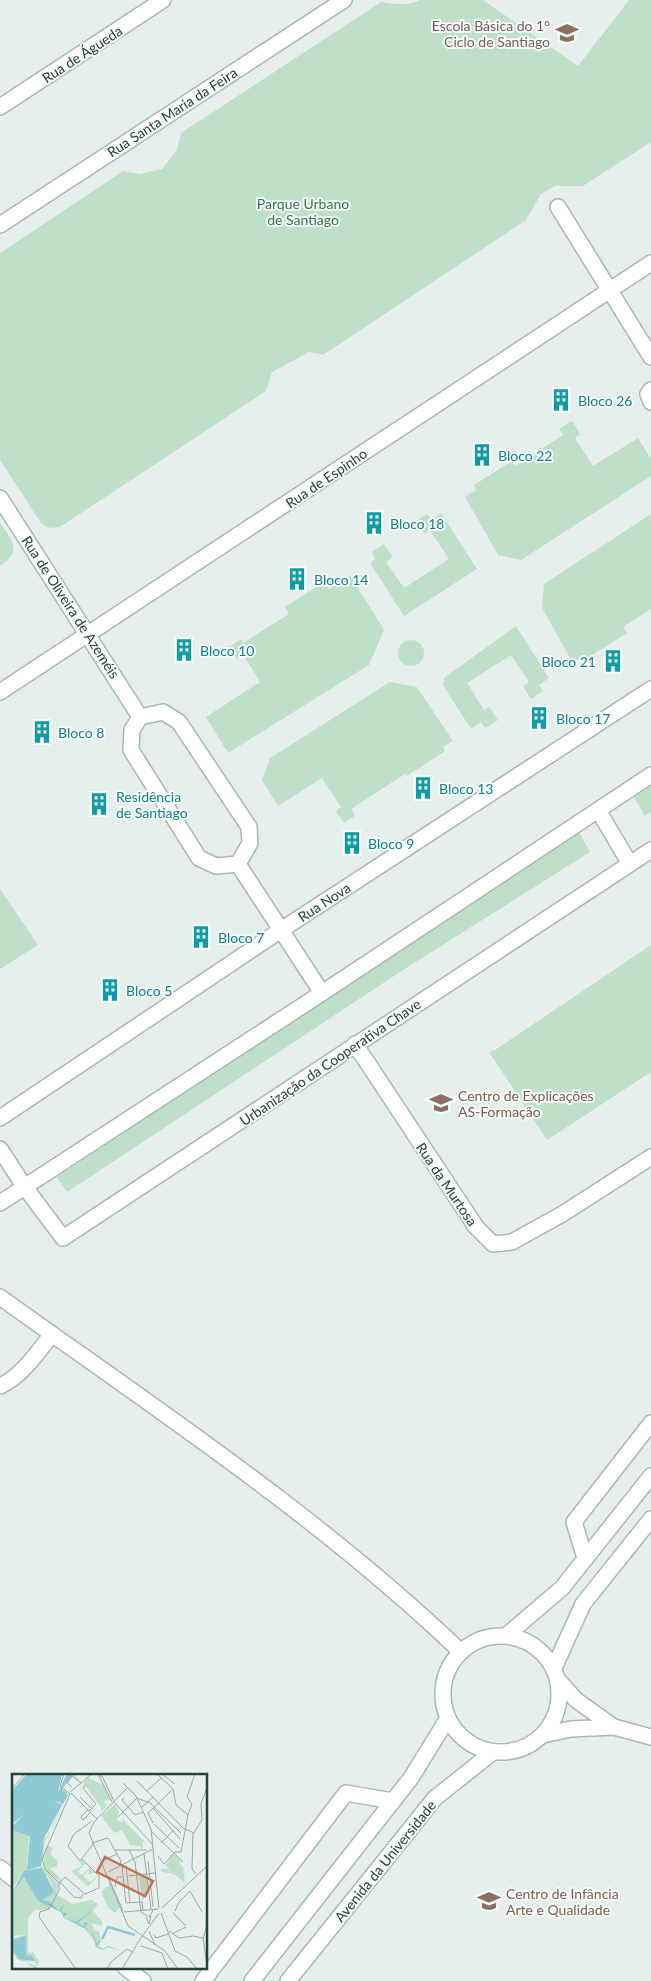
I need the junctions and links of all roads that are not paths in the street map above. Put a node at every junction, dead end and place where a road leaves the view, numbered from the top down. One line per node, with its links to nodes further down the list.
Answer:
1 (163, 0): 3 (street, Rua de Águeda)
2 (344, 0): 5 (street, Rua Santa Maria da Feira)
3 (0, 107)
4 (558, 207): 7 (street)
5 (0, 224)
6 (651, 263): 7 (street, Rua de Espinho)
7 (610, 290): 8 (street); 12 (street, Rua de Espinho)
8 (651, 357)
9 (651, 390): 10 (street)
10 (651, 402)
11 (0, 498): 12 (street, Rua de Oliveira de Azeméis)
12 (88, 634): 14 (street, Rua de Espinho); 15 (street, Rua de Oliveira de Azeméis)
13 (651, 689): 21 (street, Rua Nova)
14 (0, 692)
15 (140, 717): 19 (street); 19 (street)
16 (651, 775): 17 (street)
17 (598, 810): 20 (street); 22 (street)
18 (651, 850): 20 (street, Urbanização da Cooperativa Chave)
19 (238, 864): 21 (street)
20 (630, 864): 23 (street, Urbanização da Cooperativa Chave)
21 (281, 930): 22 (street); 24 (street, Rua Nova)
22 (322, 994): 27 (street)
23 (355, 1044): 26 (street, Rua da Murtosa); 27 (street, Urbanização da Cooperativa Chave)
24 (0, 1118)
25 (0, 1149): 27 (street)
26 (651, 1157)
27 (24, 1186): 28 (street)
28 (0, 1203)
29 (0, 1297): 30 (street)
30 (52, 1334): 31 (street); 37 (street)
31 (0, 1386)
32 (651, 1423): 35 (street)
33 (651, 1476): 35 (street)
34 (651, 1519): 38 (street)
35 (585, 1558): 36 (street)
36 (507, 1635): 37 (street); 38 (street)
37 (460, 1651): 39 (street)
38 (556, 1674): 40 (street); 41 (street)
39 (448, 1718): 43 (street); 44 (street)
40 (614, 1728): 41 (street); 42 (street)
41 (543, 1735): 43 (street)
42 (651, 1737)
43 (493, 1752): 51 (street, Avenida da Universidade)
44 (393, 1801): 49 (street); 50 (street)
45 (0, 1868): 46 (street)
46 (12, 1877)
47 (126, 1968): 48 (street)
48 (143, 1981)
49 (203, 1981)
50 (252, 1981)
51 (288, 1981)

